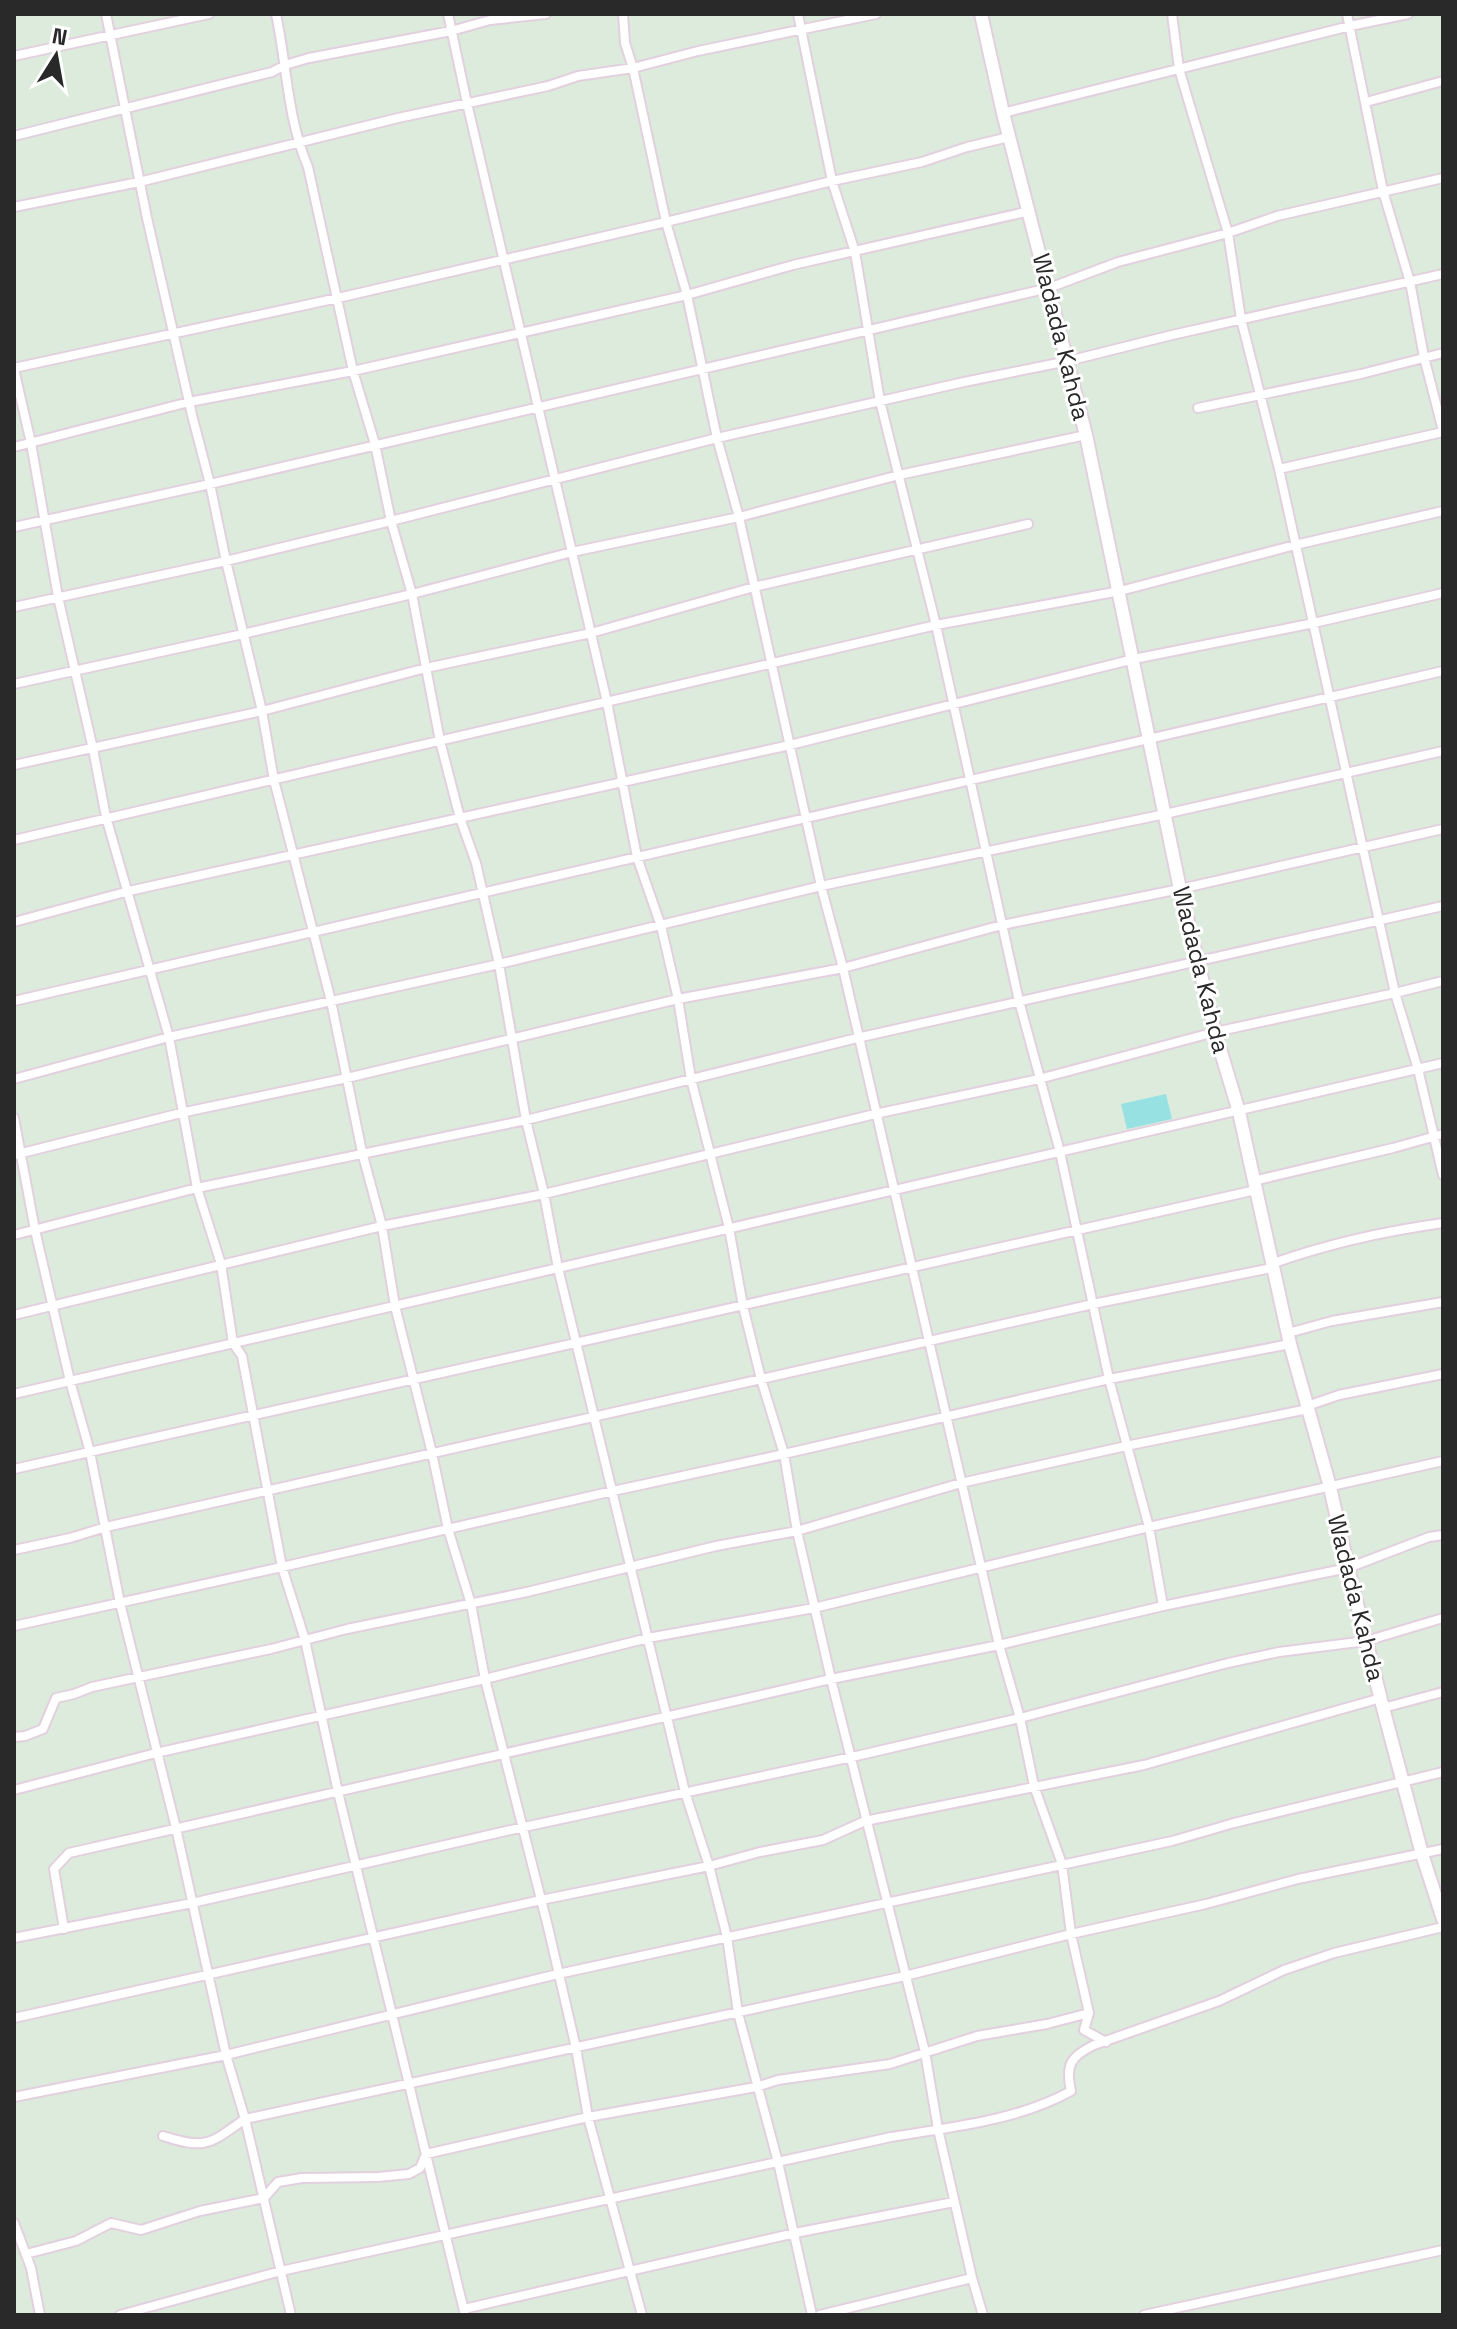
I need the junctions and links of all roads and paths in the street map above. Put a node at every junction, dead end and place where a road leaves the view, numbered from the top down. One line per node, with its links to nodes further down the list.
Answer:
1 (106, 14): 16 (street)
2 (209, 14): 16 (street)
3 (276, 14): 18 (street)
4 (448, 14): 15 (street)
5 (546, 14): 15 (street)
6 (623, 14): 19 (street)
7 (798, 14): 14 (street)
8 (876, 14): 14 (street)
9 (981, 14): 25 (main road, Wadada Kahda)
10 (1172, 14): 20 (street)
11 (1347, 14): 13 (street)
12 (1408, 14): 13 (street)
13 (1350, 26): 20 (street); 22 (street)
14 (801, 29): 19 (street); 30 (street)
15 (451, 31): 18 (street); 23 (street)
16 (112, 36): 17 (street); 24 (street)
17 (14, 56)
18 (285, 65): 24 (street); 28 (street)
19 (633, 68): 23 (street); 35 (street)
20 (1179, 69): 25 (street); 36 (street)
21 (1443, 81): 22 (street)
22 (1366, 102): 32 (street)
23 (467, 103): 28 (street); 38 (street)
24 (125, 108): 26 (street); 31 (street)
25 (1003, 113): 27 (main road, Wadada Kahda)
26 (14, 136)
27 (1009, 137): 30 (street); 34 (main road, Wadada Kahda)
28 (297, 142): 31 (street); 43 (street)
29 (1443, 178): 32 (street)
30 (832, 181): 35 (street); 37 (street)
31 (139, 182): 33 (street); 47 (street)
32 (1383, 191): 36 (street); 40 (street)
33 (14, 207)
34 (1030, 211): 37 (street); 41 (main road, Wadada Kahda)
35 (666, 222): 38 (street); 42 (street)
36 (1228, 233): 41 (street); 44 (street)
37 (855, 252): 42 (street); 45 (street)
38 (504, 258): 43 (street); 46 (street)
39 (1443, 274): 40 (street)
40 (1410, 282): 44 (street); 49 (street)
41 (1049, 288): 45 (street); 50 (main road, Wadada Kahda)
42 (687, 295): 46 (street); 52 (street)
43 (338, 298): 47 (street); 53 (street)
44 (1241, 319): 50 (street); 54 (street)
45 (868, 329): 52 (street); 55 (street)
46 (520, 332): 53 (street); 57 (street)
47 (175, 334): 51 (street); 56 (street)
48 (1443, 353): 49 (street)
49 (1424, 357): 54 (street); 59 (street)
50 (1068, 361): 55 (street); 60 (main road, Wadada Kahda)
51 (14, 368): 62 (street)
52 (702, 368): 57 (street); 61 (street)
53 (353, 371): 56 (street); 63 (street)
54 (1260, 396): 58 (street); 65 (street)
55 (880, 401): 61 (street); 66 (street)
56 (189, 402): 62 (street); 68 (street)
57 (539, 408): 63 (street); 67 (street)
58 (1198, 408)
59 (1443, 432): 65 (street)
60 (1086, 435): 66 (street); 80 (main road, Wadada Kahda)
61 (717, 438): 67 (street); 70 (street)
62 (31, 443): 64 (street); 71 (street)
63 (375, 444): 68 (street); 72 (street)
64 (14, 447)
65 (1279, 469): 75 (street)
66 (899, 475): 70 (street); 76 (street)
67 (555, 479): 72 (street); 77 (street)
68 (210, 484): 71 (street); 78 (street)
69 (1443, 511): 75 (street)
70 (739, 517): 77 (street); 79 (street)
71 (44, 521): 74 (street); 83 (street)
72 (391, 521): 78 (street); 82 (street)
73 (1028, 524): 76 (street)
74 (14, 527)
75 (1295, 545): 80 (street); 85 (street)
76 (918, 551): 79 (street); 86 (street)
77 (572, 552): 82 (street); 87 (street)
78 (226, 561): 83 (street); 88 (street)
79 (754, 587): 87 (street); 90 (street)
80 (1120, 591): 86 (street); 89 (main road, Wadada Kahda)
81 (1443, 593): 85 (street)
82 (412, 594): 88 (street); 91 (street)
83 (58, 597): 84 (street); 92 (street)
84 (14, 607)
85 (1314, 623): 89 (street); 95 (street)
86 (936, 625): 90 (street); 97 (street)
87 (591, 633): 91 (street); 96 (street)
88 (243, 634): 92 (street); 98 (street)
89 (1134, 659): 97 (street); 99 (main road, Wadada Kahda)
90 (772, 664): 96 (street); 101 (street)
91 (426, 668): 98 (street); 100 (street)
92 (75, 670): 94 (street); 102 (street)
93 (1443, 671): 95 (street)
94 (14, 684)
95 (1331, 697): 99 (street); 105 (street)
96 (607, 702): 100 (street); 108 (street)
97 (954, 704): 101 (street); 107 (street)
98 (262, 711): 102 (street); 106 (street)
99 (1150, 738): 107 (street); 109 (main road, Wadada Kahda)
100 (440, 741): 106 (street); 111 (street)
101 (790, 745): 108 (street); 112 (street)
102 (93, 749): 104 (street); 110 (street)
103 (1443, 751): 105 (street)
104 (14, 765)
105 (1347, 773): 109 (street); 115 (street)
106 (274, 780): 110 (street); 117 (street)
107 (971, 780): 112 (street); 116 (street)
108 (622, 781): 111 (street); 118 (street)
109 (1165, 814): 116 (street); 120 (main road, Wadada Kahda)
110 (106, 817): 114 (street); 121 (street)
111 (460, 818): 117 (street); 122 (street)
112 (806, 818): 118 (street); 119 (street)
113 (1443, 829): 115 (street)
114 (14, 840)
115 (1363, 847): 120 (street); 124 (street)
116 (986, 851): 119 (street); 126 (street)
117 (293, 855): 121 (street); 128 (street)
118 (637, 857): 122 (street); 127 (street)
119 (821, 886): 127 (street); 131 (street)
120 (1180, 889): 126 (street); 129 (main road, Wadada Kahda)
121 (129, 891): 125 (street); 132 (street)
122 (481, 893): 128 (street); 130 (street)
123 (1443, 906): 124 (street)
124 (1380, 921): 129 (street); 134 (street)
125 (14, 922)
126 (1002, 925): 131 (street); 138 (street)
127 (661, 926): 130 (street); 135 (street)
128 (314, 931): 132 (street); 137 (street)
129 (1199, 962): 138 (street); 139 (main road, Wadada Kahda)
130 (499, 964): 137 (street); 142 (street)
131 (843, 968): 135 (street); 141 (street)
132 (152, 969): 136 (street); 140 (street)
133 (1443, 981): 134 (street)
134 (1395, 993): 139 (street); 144 (street)
135 (678, 999): 142 (street); 147 (street)
136 (14, 1001)
137 (331, 1001): 140 (street); 145 (street)
138 (1019, 1001): 141 (street); 148 (street)
139 (1215, 1032): 148 (street); 150 (main road, Wadada Kahda)
140 (169, 1037): 146 (street); 149 (street)
141 (857, 1038): 147 (street); 151 (street)
142 (513, 1039): 145 (street); 153 (street)
143 (1443, 1063): 144 (street)
144 (1418, 1069): 150 (street); 154 (street)
145 (347, 1078): 149 (street); 155 (street)
146 (14, 1079)
147 (691, 1079): 153 (street); 158 (street)
148 (1039, 1079): 151 (street); 156 (street)
149 (185, 1112): 157 (street); 161 (street)
150 (1239, 1112): 156 (street); 160 (main road, Wadada Kahda)
151 (875, 1114): 158 (street); 162 (street)
152 (14, 1118): 157 (street)
153 (526, 1120): 155 (street); 163 (street)
154 (1438, 1136): 159 (street); 160 (street)
155 (362, 1152): 161 (street); 165 (street)
156 (1060, 1152): 162 (street); 168 (street)
157 (17, 1154): 167 (street)
158 (709, 1155): 163 (street); 166 (street)
159 (1443, 1175)
160 (1254, 1186): 168 (street); 171 (main road, Wadada Kahda)
161 (197, 1188): 167 (street); 170 (street)
162 (894, 1190): 166 (street); 173 (street)
163 (544, 1194): 165 (street); 172 (street)
164 (1443, 1223): 171 (street)
165 (382, 1226): 170 (street); 177 (street)
166 (729, 1228): 172 (street); 178 (street)
167 (35, 1230): 169 (street); 176 (street)
168 (1078, 1231): 173 (street); 175 (street)
169 (14, 1235)
170 (221, 1264): 176 (street); 182 (street)
171 (1272, 1266): 175 (street); 180 (main road, Wadada Kahda)
172 (558, 1268): 177 (street); 183 (street)
173 (912, 1268): 178 (street); 181 (street)
174 (1443, 1302): 180 (street)
175 (1093, 1304): 181 (street); 187 (street)
176 (53, 1306): 179 (street); 188 (street)
177 (395, 1306): 182 (street); 185 (street)
178 (743, 1306): 183 (street); 186 (street)
179 (14, 1315)
180 (1289, 1338): 187 (street); 190 (main road, Wadada Kahda)
181 (929, 1342): 186 (street); 192 (street)
182 (233, 1343): 188 (street); 191 (street)
183 (576, 1343): 185 (street); 193 (street)
184 (1443, 1374): 190 (street)
185 (414, 1379): 191 (street); 196 (street)
186 (761, 1379): 193 (street); 197 (street)
187 (1109, 1379): 192 (street); 194 (street)
188 (70, 1381): 189 (street); 195 (street)
189 (14, 1394)
190 (1308, 1407): 194 (street); 201 (main road, Wadada Kahda)
191 (252, 1416): 195 (street); 202 (street)
192 (945, 1416): 197 (street); 200 (street)
193 (593, 1417): 196 (street); 203 (street)
194 (1126, 1446): 200 (street); 205 (street)
195 (90, 1452): 199 (street); 204 (street)
196 (432, 1453): 202 (street); 206 (street)
197 (784, 1454): 203 (street); 207 (street)
198 (1443, 1461): 201 (street)
199 (14, 1469)
200 (961, 1483): 207 (street); 212 (street)
201 (1330, 1487): 205 (street); 213 (main road, Wadada Kahda)
202 (266, 1491): 204 (street); 211 (street)
203 (613, 1491): 206 (street); 210 (street)
204 (106, 1527): 209 (street); 214 (street)
205 (1149, 1527): 212 (street); 216 (street)
206 (448, 1529): 211 (street); 215 (street)
207 (797, 1531): 210 (street); 217 (street)
208 (1443, 1535): 213 (street)
209 (14, 1550)
210 (631, 1565): 215 (street); 220 (street)
211 (282, 1567): 214 (street); 221 (street)
212 (981, 1568): 217 (street); 223 (street)
213 (1348, 1568): 216 (street); 222 (main road, Wadada Kahda)
214 (120, 1603): 219 (street); 224 (street)
215 (471, 1604): 221 (street); 225 (street)
216 (1163, 1606): 223 (street)
217 (814, 1608): 220 (street); 226 (street)
218 (1443, 1618): 222 (street)
219 (14, 1626)
220 (648, 1638): 225 (street); 230 (street)
221 (305, 1640): 224 (street); 229 (street)
222 (1366, 1641): 228 (main road, Wadada Kahda); 231 (street)
223 (999, 1645): 226 (street); 231 (street)
224 (138, 1678): 232 (street); 233 (street)
225 (485, 1679): 229 (street); 234 (street)
226 (831, 1679): 230 (street); 235 (street)
227 (1443, 1692): 228 (street)
228 (1382, 1703): 237 (main road, Wadada Kahda); 238 (street)
229 (322, 1716): 233 (street); 240 (street)
230 (667, 1717): 234 (street); 241 (street)
231 (1020, 1718): 235 (street); 238 (street)
232 (14, 1737)
233 (156, 1753): 239 (street); 244 (street)
234 (505, 1754): 240 (street); 243 (street)
235 (852, 1757): 241 (street); 242 (street)
236 (1443, 1772): 237 (street)
237 (1404, 1781): 246 (main road, Wadada Kahda); 248 (street)
238 (1034, 1786): 242 (street); 248 (street)
239 (14, 1790)
240 (338, 1792): 244 (street); 247 (street)
241 (685, 1792): 243 (street); 249 (street)
242 (865, 1821): 249 (street); 252 (street)
243 (524, 1827): 247 (street); 250 (street)
244 (176, 1828): 251 (street); 255 (street)
245 (1443, 1849): 246 (street)
246 (1422, 1854): 253 (main road, Wadada Kahda); 256 (street)
247 (355, 1864): 251 (street); 257 (street)
248 (1062, 1864): 252 (street); 256 (street)
249 (709, 1866): 250 (street); 258 (street)
250 (541, 1900): 257 (street); 260 (street)
251 (192, 1903): 255 (street); 261 (street)
252 (888, 1904): 258 (street); 262 (street)
253 (1443, 1919)
254 (1443, 1927): 267 (street)
255 (64, 1929): 259 (street)
256 (1071, 1934): 262 (street); 264 (street)
257 (373, 1937): 261 (street); 265 (street)
258 (727, 1937): 260 (street); 263 (street)
259 (14, 1938)
260 (558, 1974): 265 (street); 268 (street)
261 (208, 1976): 266 (street); 270 (street)
262 (905, 1976): 263 (street); 269 (street)
263 (738, 2013): 268 (street); 272 (street)
264 (1089, 2013): 267 (street); 269 (street)
265 (392, 2014): 270 (street); 271 (street)
266 (14, 2018)
267 (1106, 2042): 276 (street)
268 (576, 2048): 271 (street); 274 (street)
269 (925, 2052): 272 (street); 276 (street)
270 (226, 2055): 273 (street); 275 (street)
271 (409, 2084): 275 (street); 278 (street)
272 (756, 2087): 274 (street); 279 (street)
273 (14, 2097)
274 (588, 2117): 278 (street); 281 (street)
275 (245, 2119): 277 (street); 280 (street)
276 (938, 2129): 279 (street); 282 (street)
277 (163, 2136)
278 (426, 2154): 280 (street); 285 (street)
279 (778, 2162): 281 (street); 284 (street)
280 (264, 2198): 287 (street); 288 (street)
281 (612, 2199): 285 (street); 289 (street)
282 (954, 2202): 284 (street); 290 (street)
283 (14, 2223): 287 (street)
284 (795, 2233): 289 (street); 296 (street)
285 (446, 2235): 288 (street); 291 (street)
286 (1443, 2250): 299 (street)
287 (26, 2254): 292 (street)
288 (281, 2271): 293 (street); 294 (street)
289 (630, 2271): 291 (street); 295 (street)
290 (972, 2278): 297 (street); 298 (street)
291 (464, 2312)
292 (40, 2315)
293 (120, 2315)
294 (291, 2315)
295 (642, 2315)
296 (812, 2315)
297 (820, 2315)
298 (983, 2315)
299 (1144, 2315)

